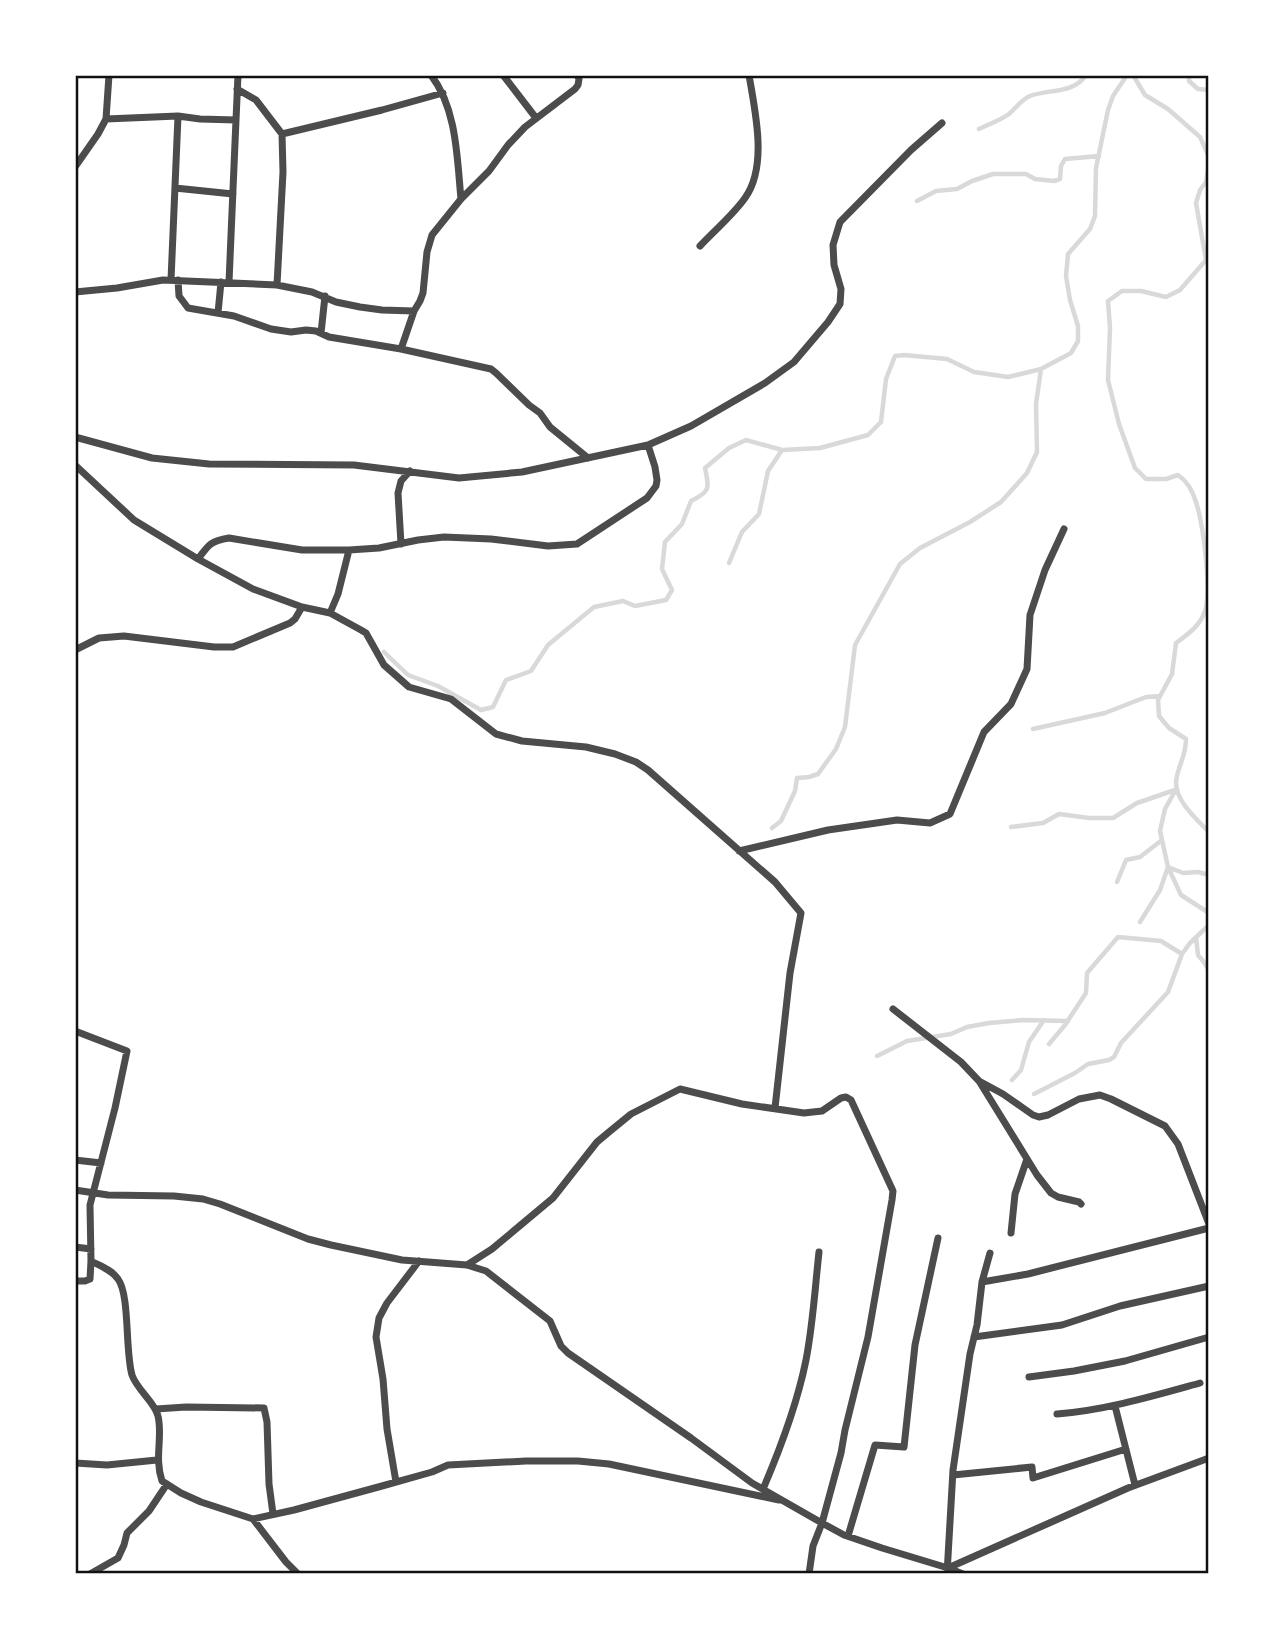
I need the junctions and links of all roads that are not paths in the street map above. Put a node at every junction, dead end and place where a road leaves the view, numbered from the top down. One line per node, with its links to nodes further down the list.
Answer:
1 (109, 75): 11 (street)
2 (238, 75): 7 (street)
3 (431, 75): 8 (street)
4 (503, 75): 10 (street)
5 (577, 75): 10 (street)
6 (749, 75): 19 (street)
7 (237, 89): 12 (street); 14 (street)
8 (443, 93): 14 (street); 18 (street)
9 (178, 116): 11 (street); 12 (street); 16 (street)
10 (536, 118): 18 (street)
11 (106, 119): 15 (street)
12 (236, 120): 17 (street)
13 (942, 123): 30 (street)
14 (282, 134): 22 (street)
15 (75, 167)
16 (175, 188): 17 (street); 20 (street)
17 (233, 194): 21 (street)
18 (461, 199): 25 (street)
19 (700, 246)
20 (174, 280): 21 (street); 23 (street); 26 (street)
21 (225, 282): 22 (street); 26 (street)
22 (277, 285): 24 (street)
23 (75, 292)
24 (325, 296): 25 (street); 27 (street)
25 (414, 311): 28 (street)
26 (218, 313): 27 (street)
27 (321, 333): 28 (street)
28 (401, 349): 31 (street)
29 (75, 437): 33 (street)
30 (648, 445): 31 (street); 35 (street)
31 (588, 458): 33 (street)
32 (75, 465): 37 (street)
33 (410, 471): 35 (street)
34 (1064, 529): 41 (street)
35 (401, 544): 36 (street)
36 (349, 550): 37 (street); 39 (street)
37 (198, 559): 38 (street)
38 (302, 607): 39 (street); 40 (street)
39 (330, 613): 41 (street)
40 (75, 650)
41 (739, 851): 45 (street)
42 (893, 1009): 44 (street)
43 (75, 1031): 48 (street)
44 (979, 1081): 46 (street); 52 (street)
45 (775, 1108): 61 (street); 84 (street)
46 (1027, 1159): 51 (street); 53 (street)
47 (75, 1160): 48 (street)
48 (101, 1163): 50 (street)
49 (75, 1190): 50 (street)
50 (92, 1192): 56 (street); 60 (street)
51 (1081, 1204)
52 (1209, 1226): 63 (street)
53 (1011, 1233)
54 (938, 1238): 85 (street)
55 (75, 1247): 56 (street)
56 (91, 1249): 59 (street)
57 (819, 1252): 80 (street)
58 (990, 1253): 63 (street)
59 (91, 1261): 62 (street); 70 (street)
60 (419, 1261): 61 (street); 77 (street)
61 (467, 1265): 80 (street)
62 (75, 1280)
63 (982, 1282): 65 (street)
64 (1209, 1286): 65 (street)
65 (974, 1337): 76 (street)
66 (1209, 1337): 67 (street)
67 (1029, 1377)
68 (1200, 1383): 69 (street)
69 (1115, 1406): 71 (street); 72 (street)
70 (156, 1409): 74 (street); 82 (street)
71 (1057, 1414)
72 (1126, 1449): 76 (street); 79 (street)
73 (1209, 1458): 79 (street)
74 (158, 1460): 75 (street); 78 (street)
75 (75, 1463)
76 (953, 1475): 86 (street)
77 (396, 1482): 81 (street); 82 (street)
78 (167, 1484): 83 (street); 87 (street)
79 (1135, 1485): 86 (street)
80 (763, 1489): 81 (street)
81 (786, 1501): 84 (street)
82 (273, 1514): 83 (street)
83 (253, 1519): 88 (street)
84 (822, 1523): 85 (street); 89 (street)
85 (849, 1536): 86 (street)
86 (948, 1571): 90 (street)
87 (90, 1574)
88 (298, 1574)
89 (810, 1574)
90 (963, 1574)

